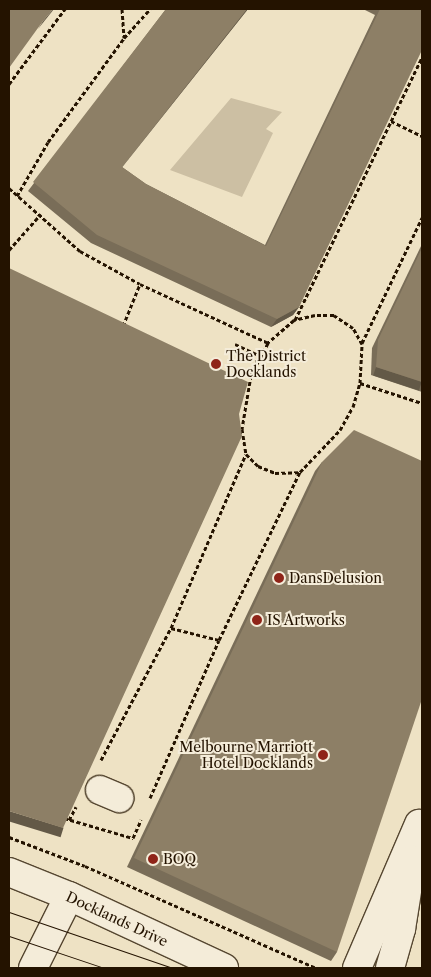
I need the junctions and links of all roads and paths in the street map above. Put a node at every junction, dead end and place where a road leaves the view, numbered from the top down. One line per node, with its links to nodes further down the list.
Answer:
1 (65, 9): 6 (path)
2 (122, 9): 4 (path)
3 (150, 9): 4 (path)
4 (124, 38): 10 (path)
5 (422, 57): 7 (path)
6 (9, 84)
7 (391, 121): 8 (path); 15 (path)
8 (422, 136)
9 (9, 188): 10 (path)
10 (17, 196): 11 (path)
11 (41, 214): 13 (path); 14 (path)
12 (422, 218): 19 (path)
13 (9, 250)
14 (140, 284): 16 (path); 17 (path)
15 (294, 320): 17 (path); 19 (path)
16 (119, 333)
17 (268, 343): 21 (path)
18 (235, 344): 21 (path)
19 (362, 344): 23 (path)
20 (231, 351): 22 (path)
21 (261, 356): 22 (path)
22 (258, 362): 26 (path)
23 (360, 383): 25 (path); 28 (path)
24 (237, 400): 26 (path)
25 (422, 403)
26 (246, 404): 27 (path)
27 (246, 454): 28 (path); 29 (path)
28 (300, 472): 30 (path)
29 (172, 628): 30 (path); 35 (path)
30 (218, 640): 31 (path)
31 (149, 802)
32 (145, 811): 35 (path)
33 (60, 817): 35 (path)
34 (421, 819): 42 (street); 43 (street)
35 (69, 820)
36 (9, 837): 41 (path)
37 (9, 872): 38 (street, Docklands Drive)
38 (69, 896): 39 (street); 40 (street, Docklands Drive)
39 (33, 968)
40 (224, 968)
41 (316, 968)
42 (357, 968)
43 (390, 968)

